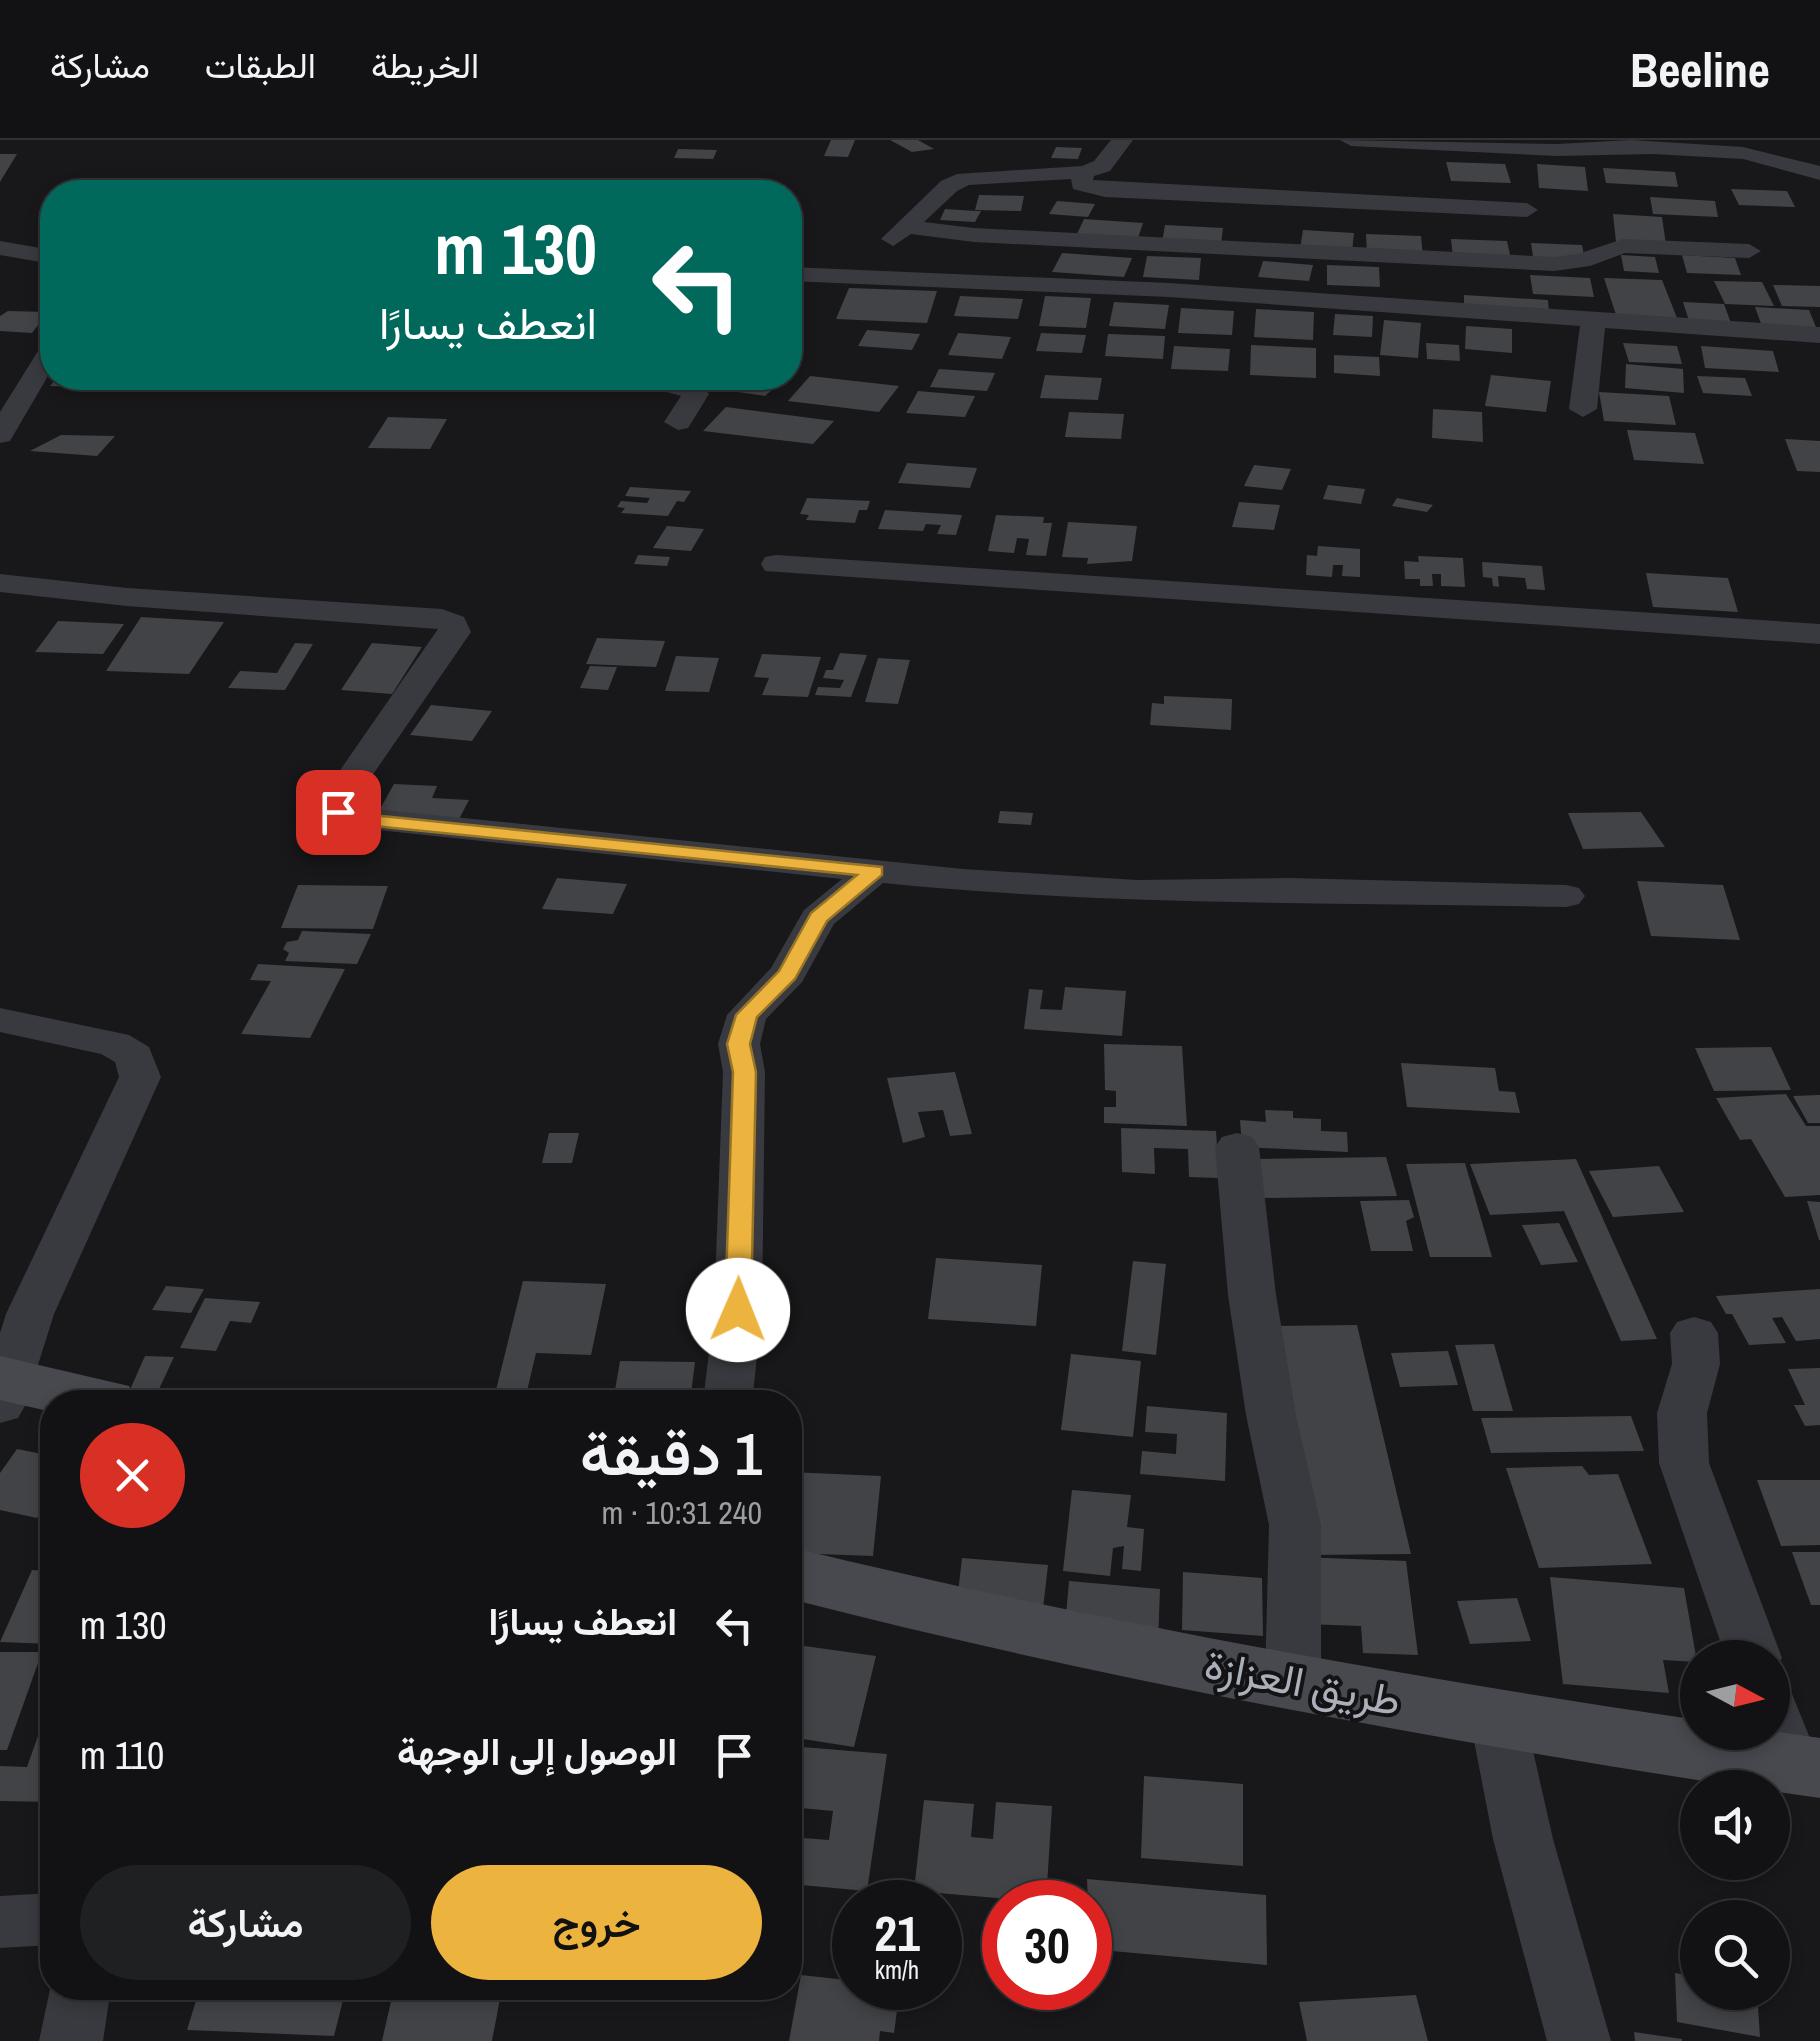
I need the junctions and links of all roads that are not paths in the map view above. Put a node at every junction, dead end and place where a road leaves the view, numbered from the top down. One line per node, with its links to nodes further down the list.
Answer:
1 (1122, 140): 5 (street)
2 (1351, 140): 4 (street)
3 (1584, 140): 4 (street)
4 (1651, 148): 6 (street)
5 (1084, 172): 7 (street); 8 (street)
6 (1820, 173)
7 (1527, 210)
8 (908, 227): 10 (street); 13 (street)
9 (0, 248): 11 (street)
10 (1749, 250)
11 (40, 255)
12 (802, 275): 13 (street)
13 (850, 277): 14 (street); 15 (street)
14 (802, 292)
15 (1593, 322): 16 (street); 19 (street)
16 (1820, 335)
17 (40, 368): 21 (street)
18 (691, 390): 20 (street)
19 (1583, 409)
20 (678, 422)
21 (0, 435)
22 (776, 564): 24 (street)
23 (0, 584): 25 (street)
24 (1820, 634)
25 (875, 871): 26 (street); 31 (street)
26 (1566, 896)
27 (0, 1020): 30 (street)
28 (1237, 1147): 35 (street)
29 (1694, 1333): 34 (street)
30 (5, 1388): 32 (street)
31 (728, 1390)
32 (40, 1393)
33 (802, 1576): 35 (street, طريق العزازة)
34 (1748, 1640)
35 (1293, 1681): 36 (street, طريق العزازة)
36 (1498, 1720): 37 (street, طريق العزازة); 42 (street)
37 (1795, 1747)
38 (40, 1919): 39 (street)
39 (0, 1922)
40 (78, 2000): 41 (street)
41 (72, 2041)
42 (1579, 2041)

